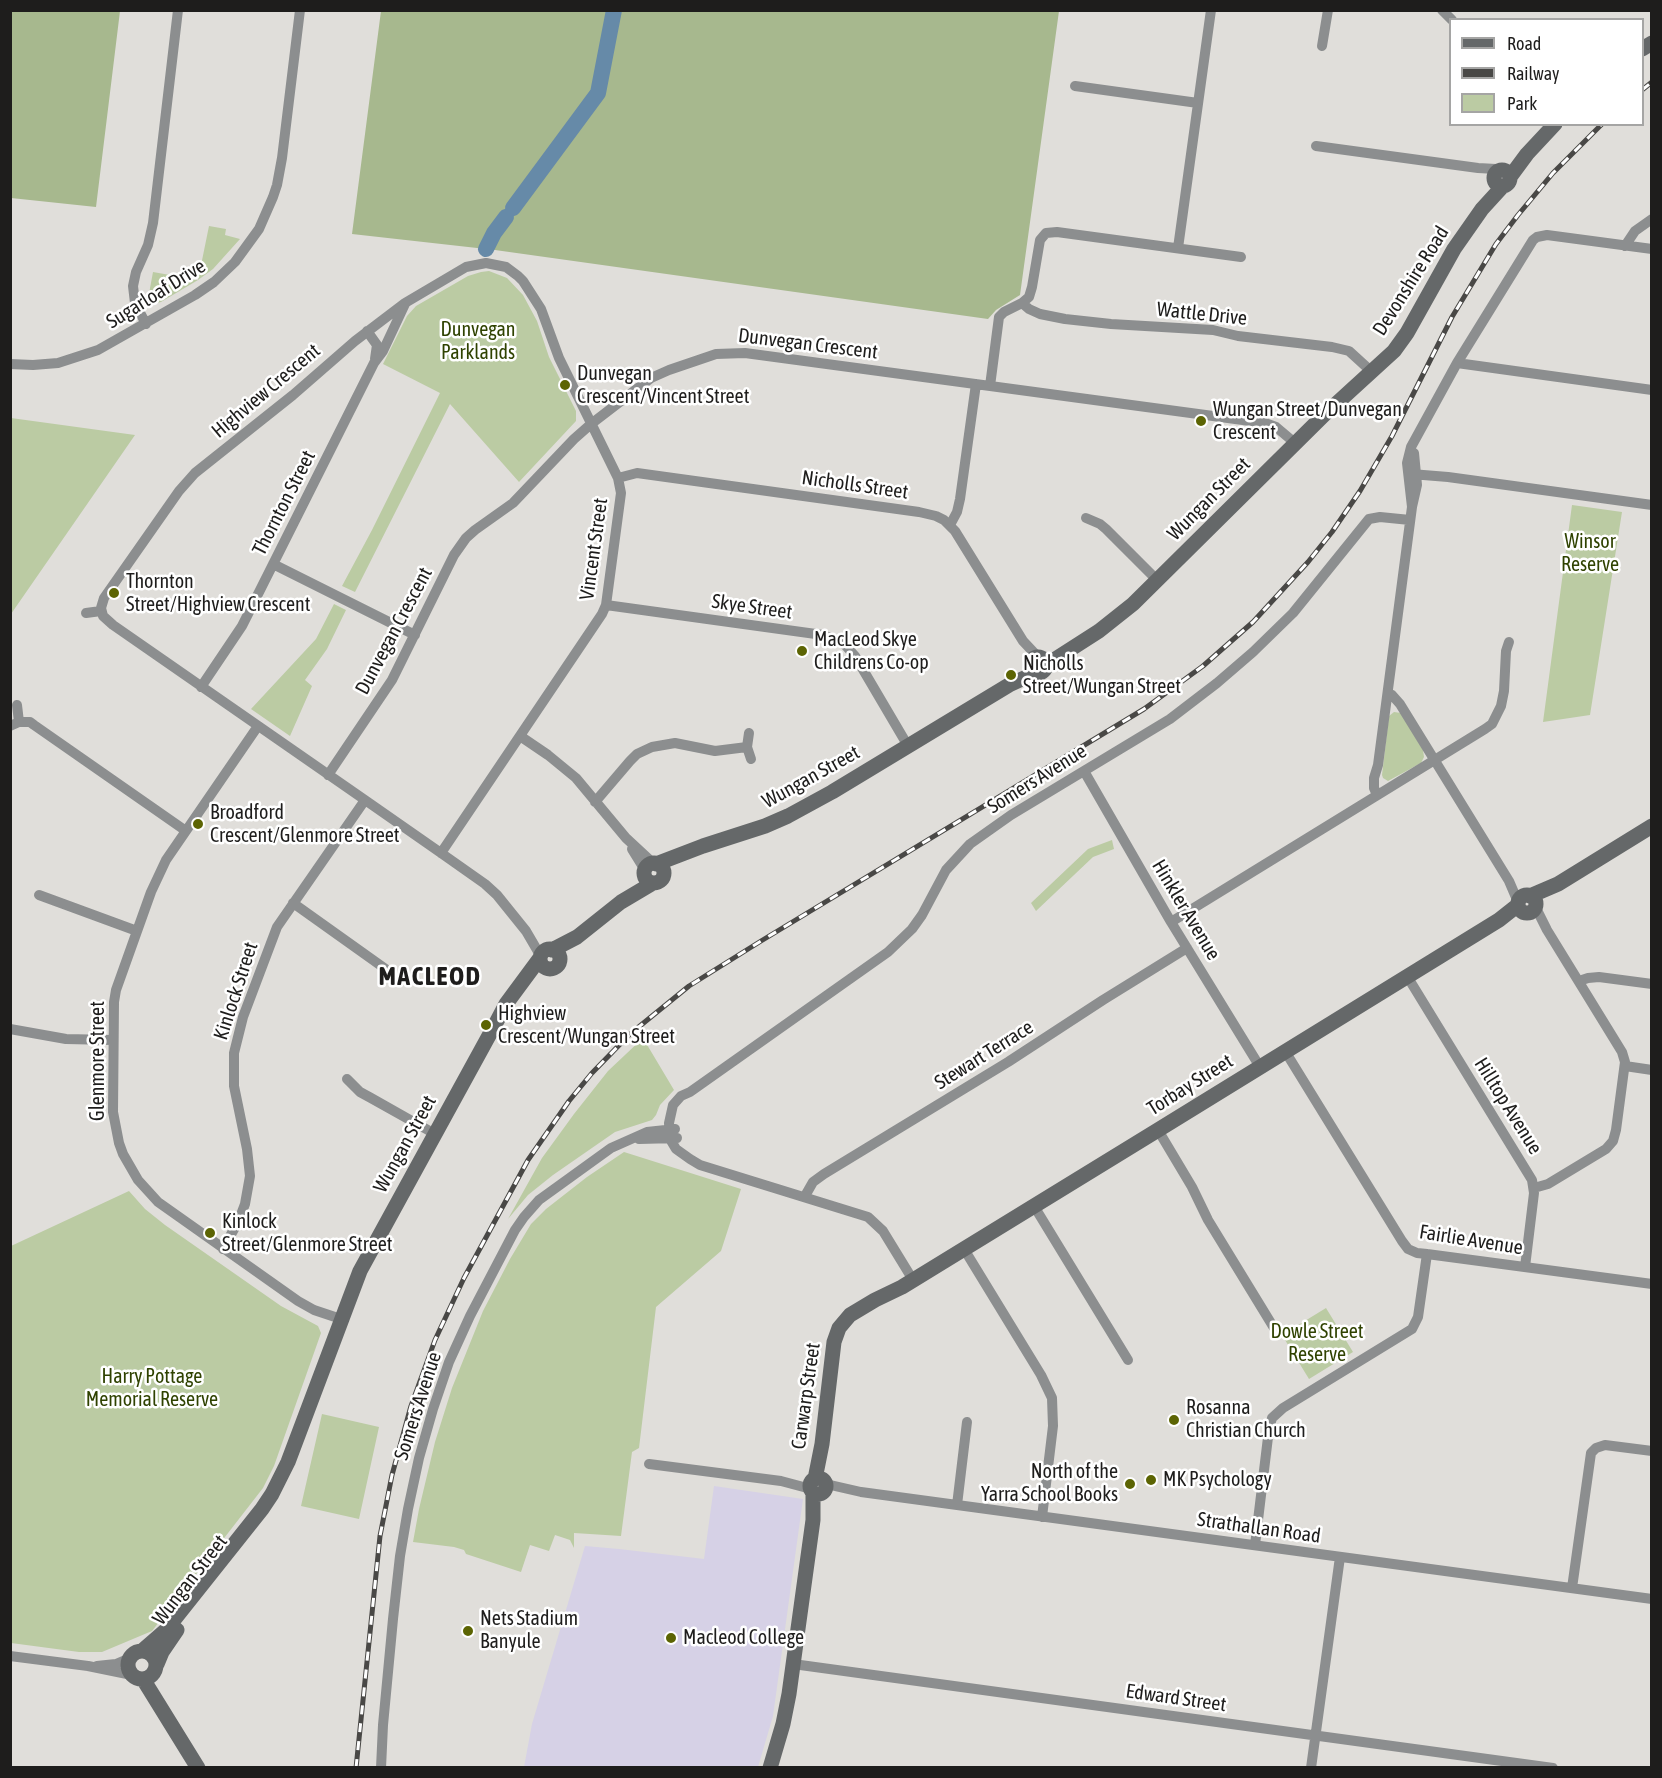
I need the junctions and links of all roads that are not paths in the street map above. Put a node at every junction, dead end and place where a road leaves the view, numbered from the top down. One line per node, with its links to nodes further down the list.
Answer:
1 (178, 10): 21 (street)
2 (300, 10): 21 (street, Sugarloaf Drive)
3 (1211, 10): 7 (street)
4 (1328, 10): 5 (street)
5 (1322, 46)
6 (1075, 86): 7 (street)
7 (1198, 103): 14 (street)
8 (1553, 126): 10 (street, Devonshire Road)
9 (1316, 146): 10 (street)
10 (1500, 177): 27 (street, Devonshire Road)
11 (1650, 220): 12 (street); 13 (street)
12 (1625, 246): 13 (street); 25 (street)
13 (1639, 247): 15 (street)
14 (1178, 248): 16 (street); 19 (street)
15 (1652, 249)
16 (1241, 257)
17 (506, 267): 18 (street, Highview Crescent); 31 (street, Vincent Street)
18 (405, 303): 20 (street, Highview Crescent); 23 (street, Thornton Street)
19 (1022, 303): 27 (street, Wattle Drive); 29 (street)
20 (379, 322): 22 (street, Highview Crescent); 23 (street)
21 (146, 324): 26 (street, Sugarloaf Drive)
22 (367, 331): 24 (street); 42 (street, Highview Crescent)
23 (391, 333): 24 (street, Thornton Street)
24 (374, 363): 39 (street, Thornton Street)
25 (1457, 363): 30 (street); 33 (street)
26 (10, 364)
27 (1372, 372): 32 (street, Wungan Street)
28 (976, 384): 29 (street, Dunvegan Crescent); 31 (street, Dunvegan Crescent); 38 (street)
29 (990, 386): 32 (street, Dunvegan Crescent)
30 (1652, 390)
31 (591, 424): 34 (street, Vincent Street); 44 (street, Dunvegan Crescent)
32 (1295, 443): 40 (street, Wungan Street)
33 (1412, 474): 35 (street); 37 (street)
34 (618, 478): 38 (street, Nicholls Street); 41 (street, Vincent Street)
35 (1652, 505)
36 (1086, 518): 40 (street)
37 (1410, 520): 48 (street); 58 (street, Somers Avenue)
38 (950, 525): 46 (street)
39 (273, 564): 44 (street); 47 (street, Thornton Street)
40 (1157, 580): 46 (street, Wungan Street)
41 (606, 604): 53 (street, Vincent Street); 54 (street, Skye Street)
42 (101, 611): 43 (street); 47 (street)
43 (86, 613)
44 (415, 635): 59 (street, Dunvegan Crescent)
45 (1509, 642): 57 (street)
46 (1037, 664): 54 (street, Wungan Street)
47 (201, 687): 51 (street)
48 (1388, 693): 57 (street); 60 (street)
49 (17, 705): 50 (street)
50 (15, 724): 64 (street)
51 (258, 726): 59 (street); 64 (street, Glenmore Street)
52 (749, 733): 55 (street)
53 (520, 736): 62 (street); 65 (street, Vincent Street)
54 (908, 746): 66 (street, Wungan Street)
55 (747, 747): 56 (street); 62 (street)
56 (751, 759)
57 (1435, 759): 60 (street); 69 (street)
58 (1084, 771): 70 (street, Hinkler Avenue); 87 (street, Somers Avenue)
59 (328, 775): 61 (street)
60 (1381, 793): 70 (street)
61 (365, 800): 65 (street); 68 (street, Kinlock Street)
62 (595, 802): 66 (street)
63 (1652, 826): 69 (street, Torbay Street)
64 (186, 831): 71 (street, Glenmore Street)
65 (441, 853): 73 (street)
66 (653, 872): 73 (street, Wungan Street)
67 (39, 895): 71 (street)
68 (293, 903): 74 (street); 91 (street, Kinlock Street)
69 (1527, 904): 75 (street, Torbay Street); 76 (street)
70 (1171, 922): 72 (street, Hinkler Avenue)
71 (137, 931): 79 (street, Glenmore Street)
72 (1187, 948): 81 (street, Hinkler Avenue); 89 (street, Stewart Terrace)
73 (548, 957): 86 (street, Wungan Street)
74 (387, 970)
75 (1407, 976): 80 (street, Torbay Street); 88 (street, Hilltop Avenue)
76 (1579, 981): 77 (street); 82 (street)
77 (1652, 984)
78 (10, 1029): 79 (street)
79 (112, 1040): 91 (street, Glenmore Street)
80 (1285, 1051): 81 (street, Torbay Street); 93 (street, Fairlie Avenue)
81 (1260, 1066): 85 (street, Torbay Street)
82 (1625, 1066): 83 (street); 88 (street)
83 (1652, 1070)
84 (347, 1079): 86 (street)
85 (1158, 1130): 90 (street, Torbay Street); 99 (street)
86 (435, 1134): 97 (street, Wungan Street)
87 (673, 1134): 89 (street); 118 (street, Somers Avenue)
88 (1534, 1188): 94 (street)
89 (805, 1196): 95 (street)
90 (1034, 1206): 92 (street, Torbay Street); 101 (street)
91 (223, 1249): 97 (street, Glenmore Street)
92 (964, 1249): 95 (street, Torbay Street); 107 (street)
93 (1427, 1254): 94 (street, Fairlie Avenue); 108 (street)
94 (1525, 1267): 96 (street, Fairlie Avenue)
95 (907, 1283): 98 (street, Torbay Street)
96 (1652, 1284)
97 (341, 1319): 100 (street, Wungan Street)
98 (847, 1323): 105 (street, Carwarp Street)
99 (1274, 1328)
100 (327, 1358): 112 (street, Wungan Street); 116 (street, Wungan Street)
101 (1128, 1360)
102 (967, 1422): 106 (street)
103 (1652, 1451): 110 (street)
104 (649, 1464): 105 (street, Strathallan Road)
105 (818, 1486): 106 (street, Strathallan Road); 114 (street, Carwarp Street)
106 (957, 1505): 107 (street, Strathallan Road)
107 (1042, 1516): 108 (street, Strathallan Road)
108 (1255, 1545): 109 (street, Strathallan Road)
109 (1340, 1557): 110 (street, Strathallan Road); 117 (street)
110 (1572, 1588): 111 (street, Strathallan Road)
111 (1652, 1599)
112 (136, 1654): 115 (street); 116 (street); 116 (street)
113 (10, 1656): 115 (street)
114 (793, 1664): 117 (street, Edward Street); 121 (street, Carwarp Street)
115 (88, 1666): 116 (street)
116 (147, 1672): 119 (street)
117 (1316, 1735): 122 (street); 123 (street, Edward Street)
118 (382, 1762): 120 (street, Somers Avenue)
119 (198, 1767)
120 (386, 1767)
121 (770, 1767)
122 (1311, 1767)
123 (1553, 1767)

